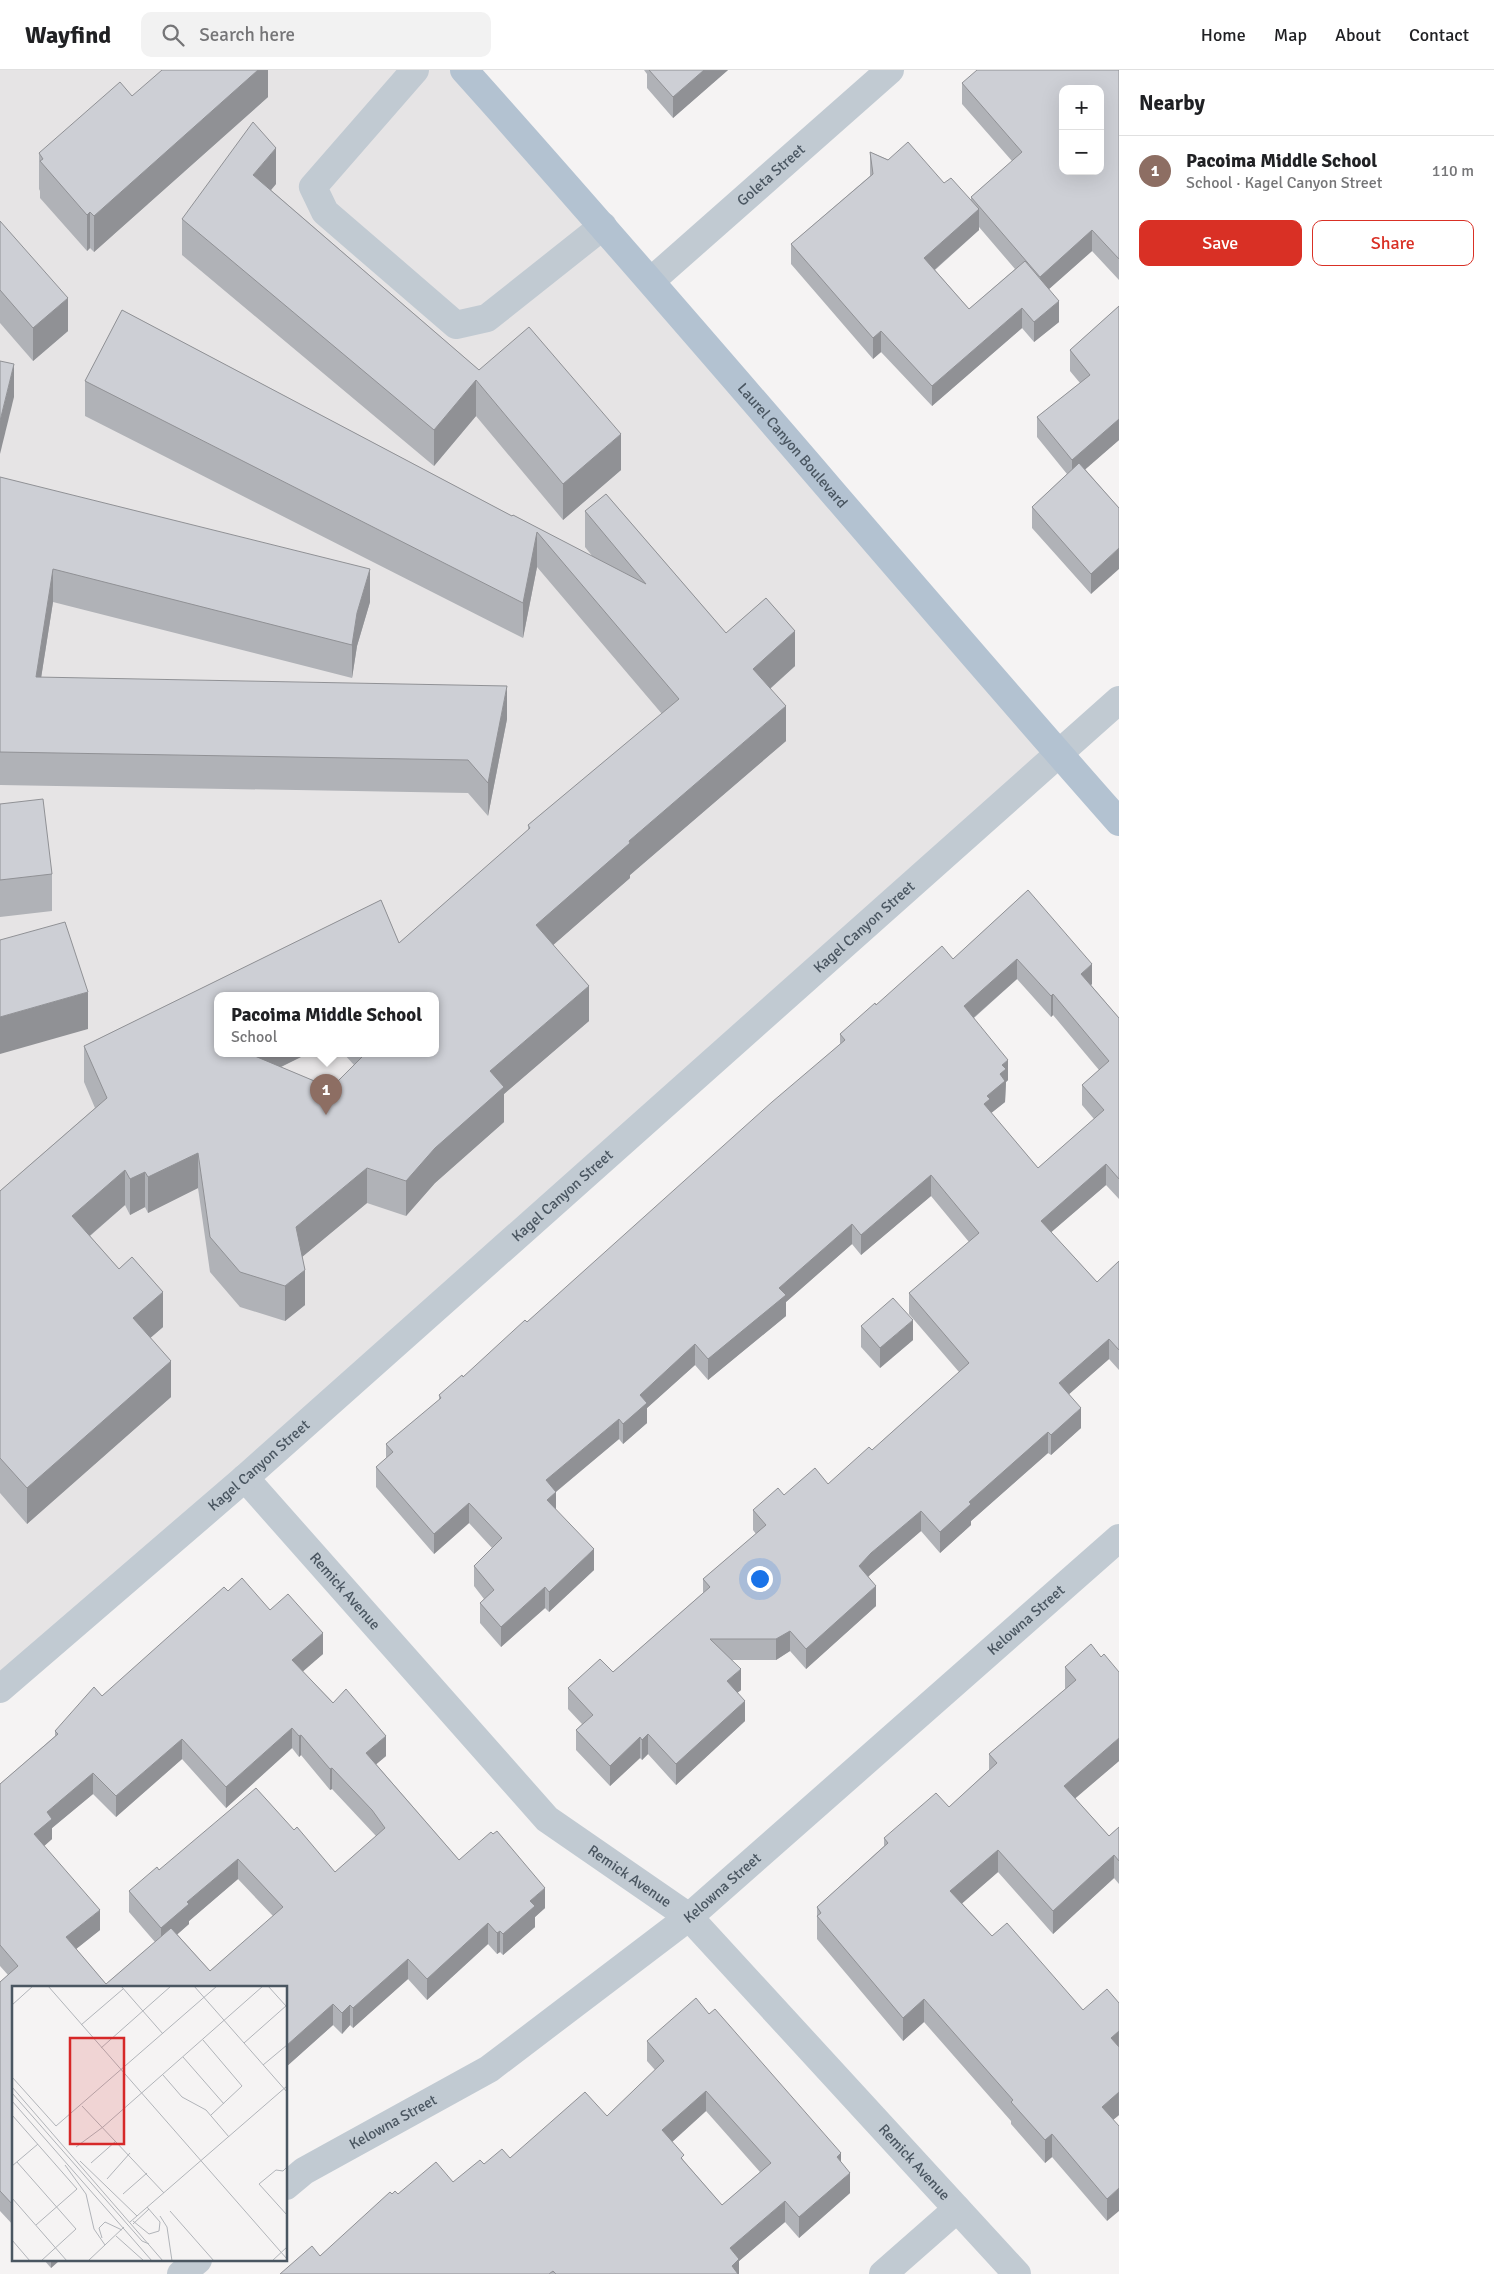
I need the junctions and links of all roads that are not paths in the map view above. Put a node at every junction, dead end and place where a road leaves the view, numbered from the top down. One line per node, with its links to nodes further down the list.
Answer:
1 (415, 70): 4 (street)
2 (464, 70): 4 (main road, Laurel Canyon Boulevard)
3 (890, 70): 5 (street, Goleta Street)
4 (603, 226): 5 (main road, Laurel Canyon Boulevard)
5 (651, 281): 7 (main road, Laurel Canyon Boulevard)
6 (1119, 700): 7 (street, Kagel Canyon Street)
7 (1058, 753): 8 (main road, Laurel Canyon Boulevard); 9 (street, Kagel Canyon Street)
8 (1119, 822)
9 (245, 1478): 11 (street, Kagel Canyon Street); 12 (street, Remick Avenue)
10 (1119, 1538): 12 (street, Kelowna Street)
11 (0, 1689)
12 (689, 1917): 13 (street, Kelowna Street); 14 (street, Remick Avenue)
13 (288, 2184)
14 (957, 2209): 17 (street); 18 (street, Remick Avenue)
15 (196, 2262): 16 (street)
16 (181, 2274)
17 (883, 2274)
18 (1017, 2274)

